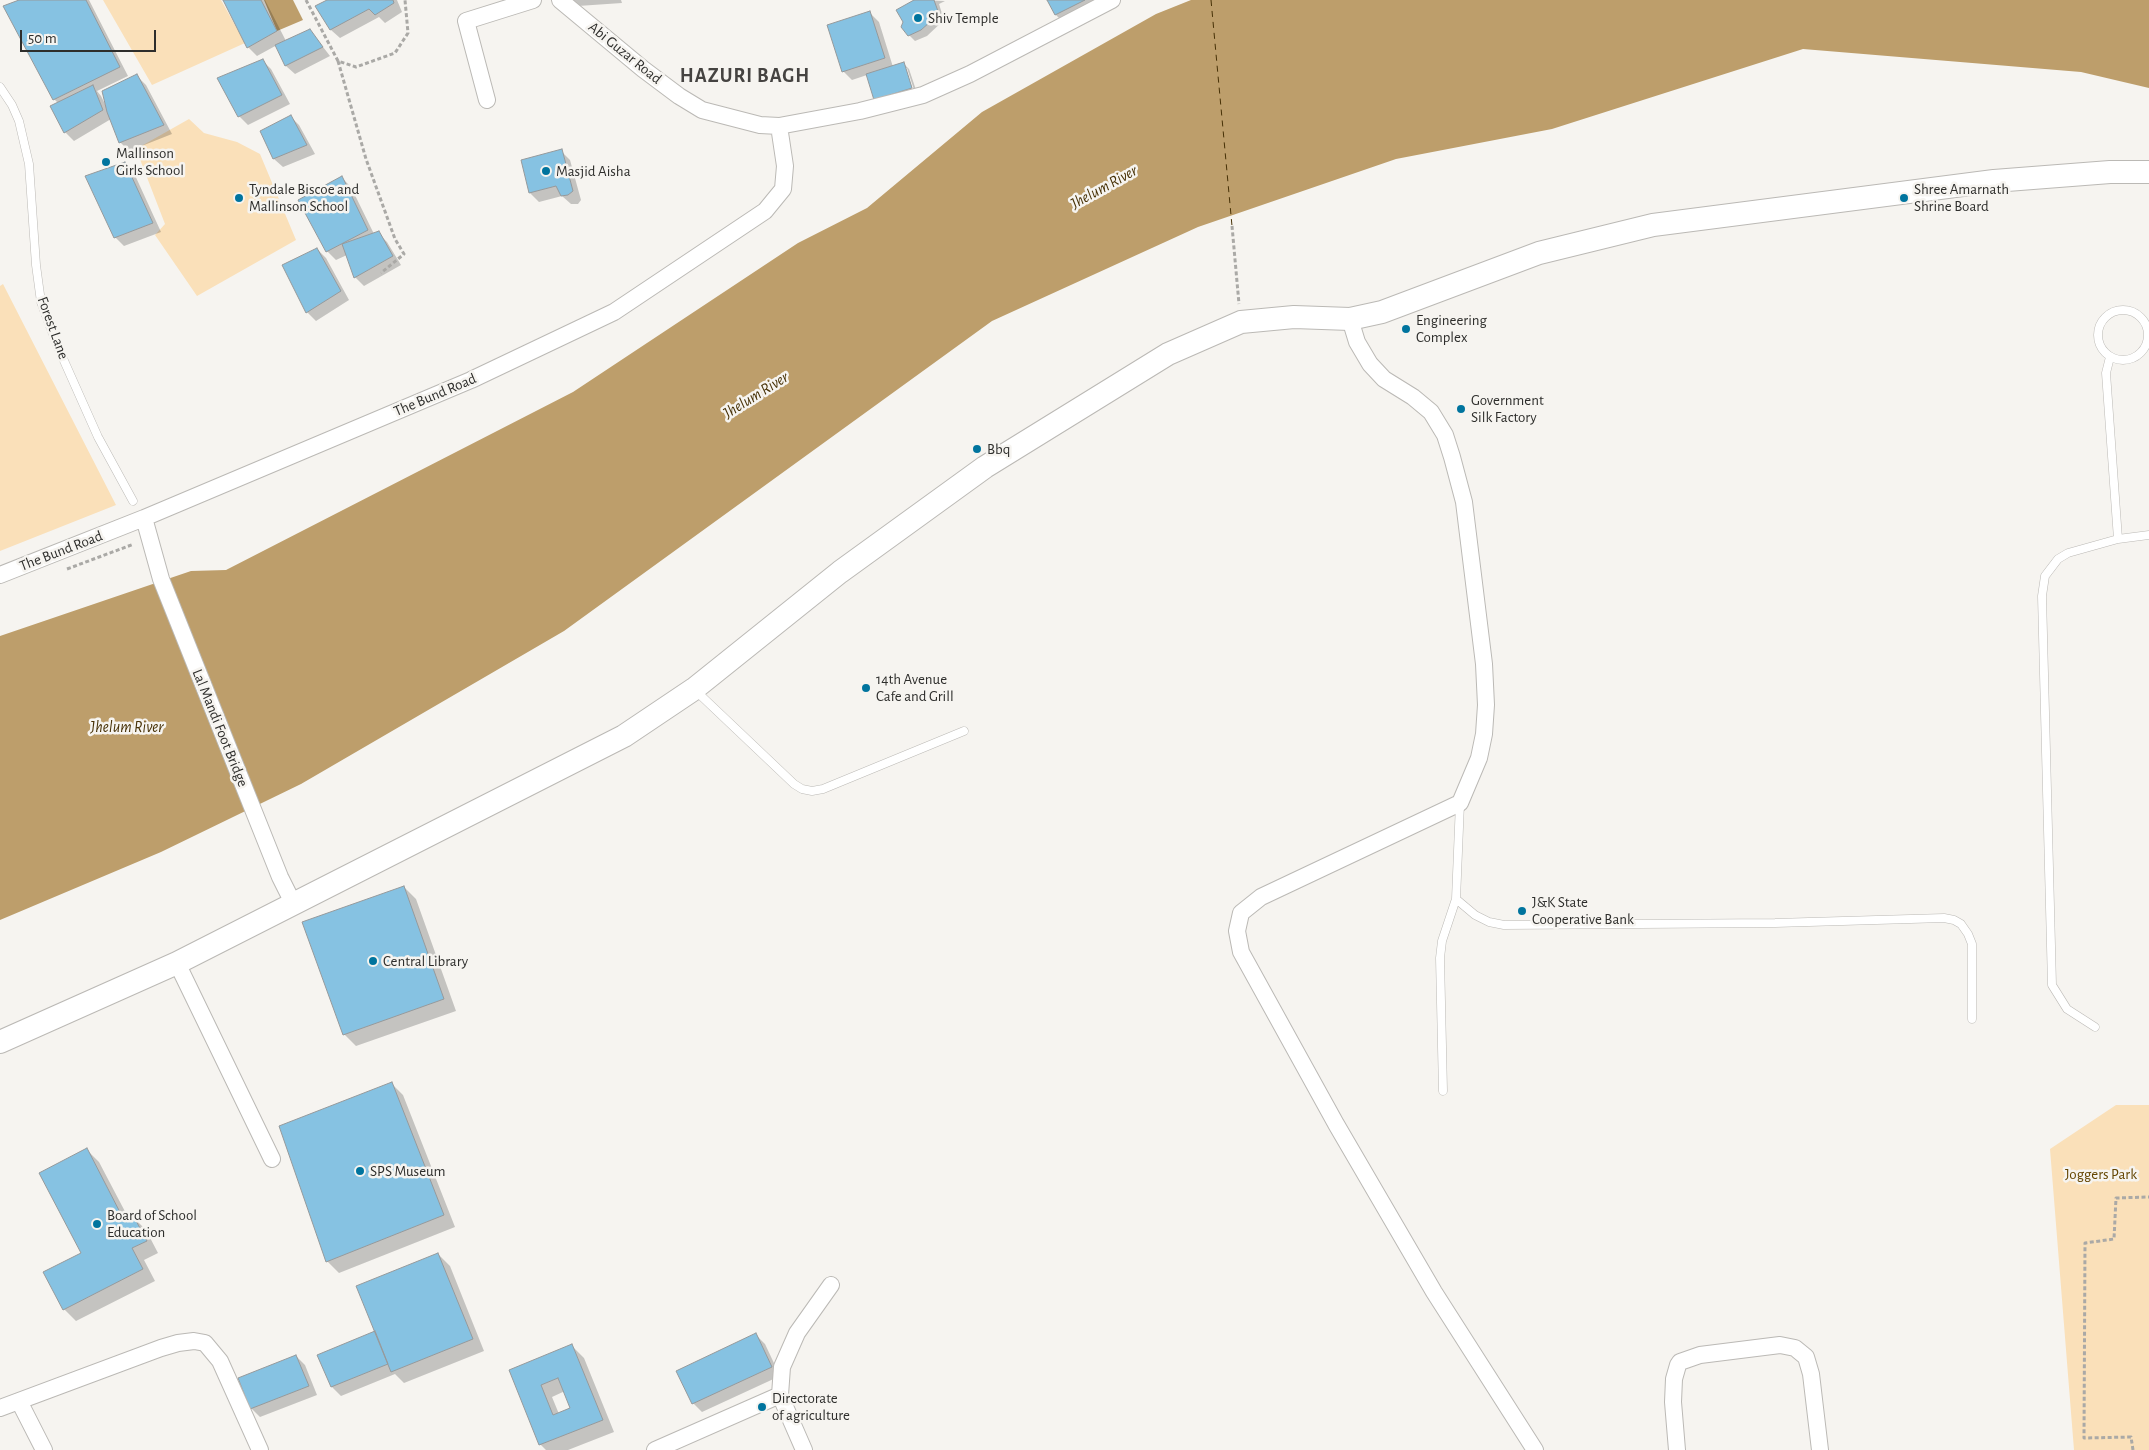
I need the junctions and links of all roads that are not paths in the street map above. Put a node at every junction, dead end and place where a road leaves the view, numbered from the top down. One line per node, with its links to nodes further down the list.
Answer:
1 (533, 0): 5 (street)
2 (560, 0): 6 (street, Abi Guzar Road)
3 (1112, 0): 6 (street, Abi Guzar Road)
4 (0, 87): 10 (lane, Forest Lane)
5 (487, 100)
6 (779, 126): 11 (street, The Bund Road)
7 (2149, 172): 8 (main road)
8 (1350, 319): 15 (main road); 17 (street)
9 (2110, 357): 9 (lane); 13 (lane)
10 (133, 501)
11 (144, 518): 14 (street, The Bund Road); 19 (street, Lal Mandi Foot Bridge)
12 (2149, 535): 13 (lane)
13 (2118, 539): 22 (lane)
14 (0, 575)
15 (694, 689): 16 (lane); 19 (main road)
16 (964, 731)
17 (1460, 803): 18 (lane); 34 (street)
18 (1456, 899): 21 (lane); 24 (lane)
19 (294, 904): 20 (main road)
20 (177, 963): 23 (main road); 25 (street)
21 (1972, 1019)
22 (2095, 1027)
23 (0, 1042)
24 (1443, 1091)
25 (272, 1159)
26 (831, 1285): 27 (street)
27 (780, 1396): 32 (street); 33 (street)
28 (19, 1401): 29 (street); 30 (street); 31 (street)
29 (0, 1408)
30 (44, 1450)
31 (260, 1450)
32 (655, 1450)
33 (804, 1450)
34 (1535, 1450)
35 (1677, 1450): 36 (street)
36 (1820, 1450)

